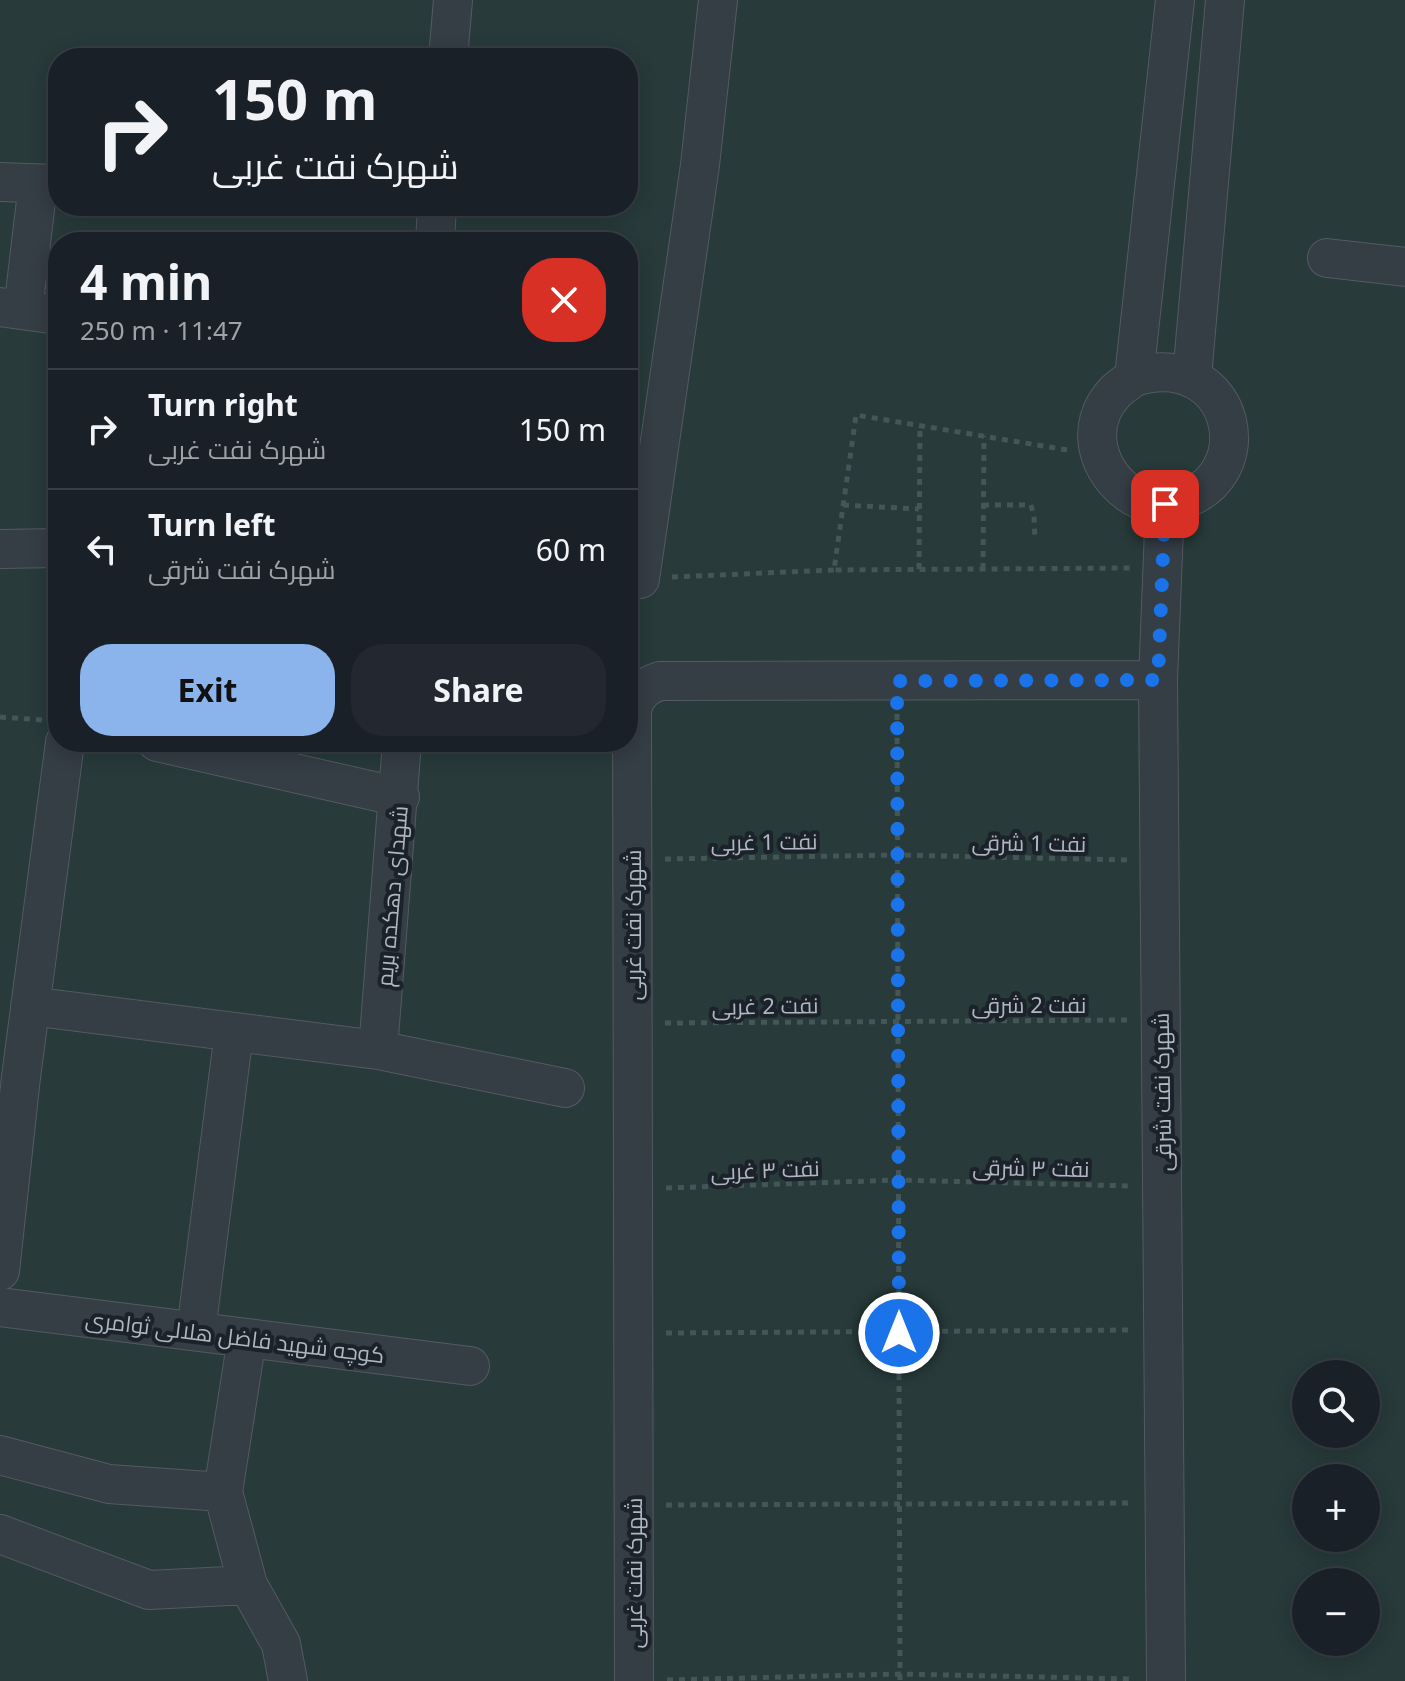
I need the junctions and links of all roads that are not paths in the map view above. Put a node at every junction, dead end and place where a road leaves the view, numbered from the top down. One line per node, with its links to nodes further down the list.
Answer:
1 (453, 0): 5 (street)
2 (718, 0): 16 (street)
3 (1175, 0): 11 (street)
4 (1225, 0): 12 (street)
5 (449, 48)
6 (0, 182): 7 (street)
7 (48, 184): 10 (street)
8 (1327, 258): 9 (street)
9 (1405, 267)
10 (27, 311)
11 (1134, 377): 12 (street); 13 (street)
12 (1192, 377): 13 (street)
13 (1165, 504): 17 (street, شهرک نفت شرقی)
14 (48, 548): 15 (street)
15 (0, 549)
16 (638, 553)
17 (1158, 680): 18 (street, شهرک نفت غربی); 38 (street, شهرک نفت شرقی)
18 (638, 696)
19 (64, 752): 24 (street)
20 (201, 752): 23 (street)
21 (402, 752): 23 (street, شهدای دهکده بریم)
22 (632, 752): 40 (street, شهرک نفت غربی)
23 (400, 797): 26 (street, شهدای دهکده بریم)
24 (30, 1006): 25 (street); 27 (street)
25 (234, 1032): 26 (street); 31 (street)
26 (378, 1050): 28 (street)
27 (10, 1075): 29 (street)
28 (565, 1088)
29 (0, 1271)
30 (0, 1307): 31 (street, کوچه شهید فاضل هلالی ثوامری)
31 (196, 1331): 32 (street, کوچه شهید فاضل هلالی ثوامری)
32 (247, 1338): 33 (street, کوچه شهید فاضل هلالی ثوامری); 35 (street)
33 (470, 1366)
34 (0, 1455): 35 (street)
35 (223, 1492): 37 (street)
36 (0, 1534): 37 (street)
37 (248, 1585): 39 (street)
38 (1166, 1680)
39 (288, 1681)
40 (634, 1681)

